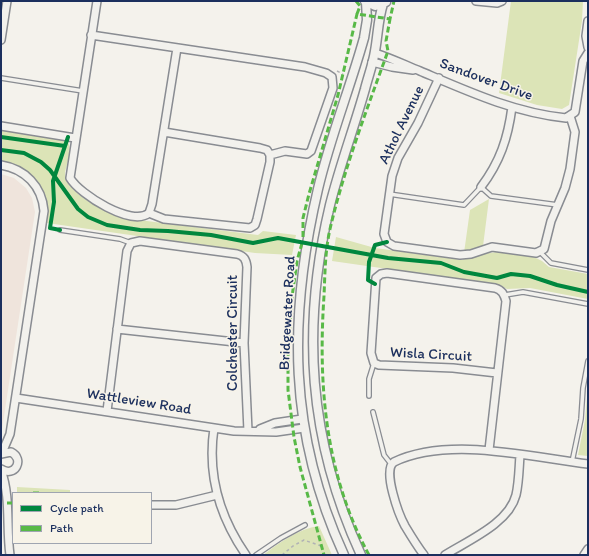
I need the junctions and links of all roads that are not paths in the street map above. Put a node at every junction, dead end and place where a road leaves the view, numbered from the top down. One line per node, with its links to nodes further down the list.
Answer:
1 (7, 1): 9 (street)
2 (97, 1): 8 (street)
3 (365, 1): 6 (street); 12 (street, Bridgewater Road)
4 (476, 1): 5 (street)
5 (502, 1)
6 (385, 2): 13 (street, Bridgewater Road)
7 (588, 20): 10 (street)
8 (91, 35): 11 (street); 20 (street)
9 (1, 40)
10 (588, 47)
11 (177, 48): 24 (street); 26 (street)
12 (361, 49): 13 (street, Sandover Drive); 15 (street, Bridgewater Road)
13 (375, 53): 16 (street, Bridgewater Road); 17 (street, Sandover Drive)
14 (588, 53): 22 (street)
15 (358, 58): 16 (street, Sandover Drive); 48 (street, Bridgewater Road)
16 (372, 62): 17 (street, Sandover Drive); 47 (street, Bridgewater Road)
17 (419, 71): 19 (street, Sandover Drive)
18 (1, 78): 20 (lane)
19 (439, 78): 21 (street, Sandover Drive); 29 (street, Athol Avenue)
20 (83, 91): 25 (street)
21 (512, 107): 22 (street, Sandover Drive); 28 (street)
22 (570, 116): 30 (street)
23 (1, 126): 25 (street)
24 (164, 132): 26 (street); 31 (street)
25 (75, 138): 31 (street)
26 (270, 155): 31 (street)
27 (1, 165): 44 (street)
28 (481, 187): 29 (lane); 30 (lane)
29 (389, 194): 34 (street, Athol Avenue)
30 (558, 205): 34 (street)
31 (150, 213)
32 (60, 230): 33 (lane)
33 (131, 243): 38 (street); 39 (street, Colchester Circuit)
34 (540, 252): 35 (lane)
35 (588, 270)
36 (504, 295): 37 (lane); 41 (street, Wisla Circuit); 42 (street)
37 (588, 304)
38 (117, 329): 39 (street); 45 (street)
39 (244, 343): 53 (street, Colchester Circuit)
40 (588, 361): 59 (lane)
41 (374, 363): 42 (street, Wisla Circuit); 43 (lane)
42 (497, 374): 55 (street)
43 (369, 396)
44 (16, 398): 45 (street, Wattleview Road); 54 (street)
45 (107, 411): 50 (street, Wattleview Road)
46 (373, 412): 60 (lane)
47 (317, 416): 48 (street, Wattleview Road); 49 (street, Bridgewater Road)
48 (302, 419): 51 (street, Bridgewater Road); 52 (street, Wattleview Road)
49 (319, 425): 51 (street, Wattleview Road); 74 (street, Bridgewater Road)
50 (214, 428): 53 (street, Wattleview Road); 65 (street)
51 (304, 428): 52 (street, Wattleview Road); 73 (street, Bridgewater Road)
52 (258, 430): 53 (street, Wattleview Road)
53 (248, 431)
54 (10, 434): 56 (street); 57 (street)
55 (489, 450): 58 (street); 60 (street)
56 (2, 453): 57 (street)
57 (13, 453): 63 (street)
58 (520, 455): 59 (street); 76 (street)
59 (572, 462): 61 (street)
60 (391, 464): 75 (street)
61 (588, 464)
62 (1, 470): 63 (street); 64 (street)
63 (12, 471): 64 (street)
64 (7, 488): 68 (street)
65 (217, 495): 66 (street); 71 (street)
66 (152, 505)
67 (305, 525): 72 (lane)
68 (4, 537): 70 (street)
69 (588, 549): 77 (street)
70 (10, 555)
71 (246, 555)
72 (256, 555)
73 (344, 555)
74 (361, 555)
75 (424, 555)
76 (445, 555)
77 (584, 555)

